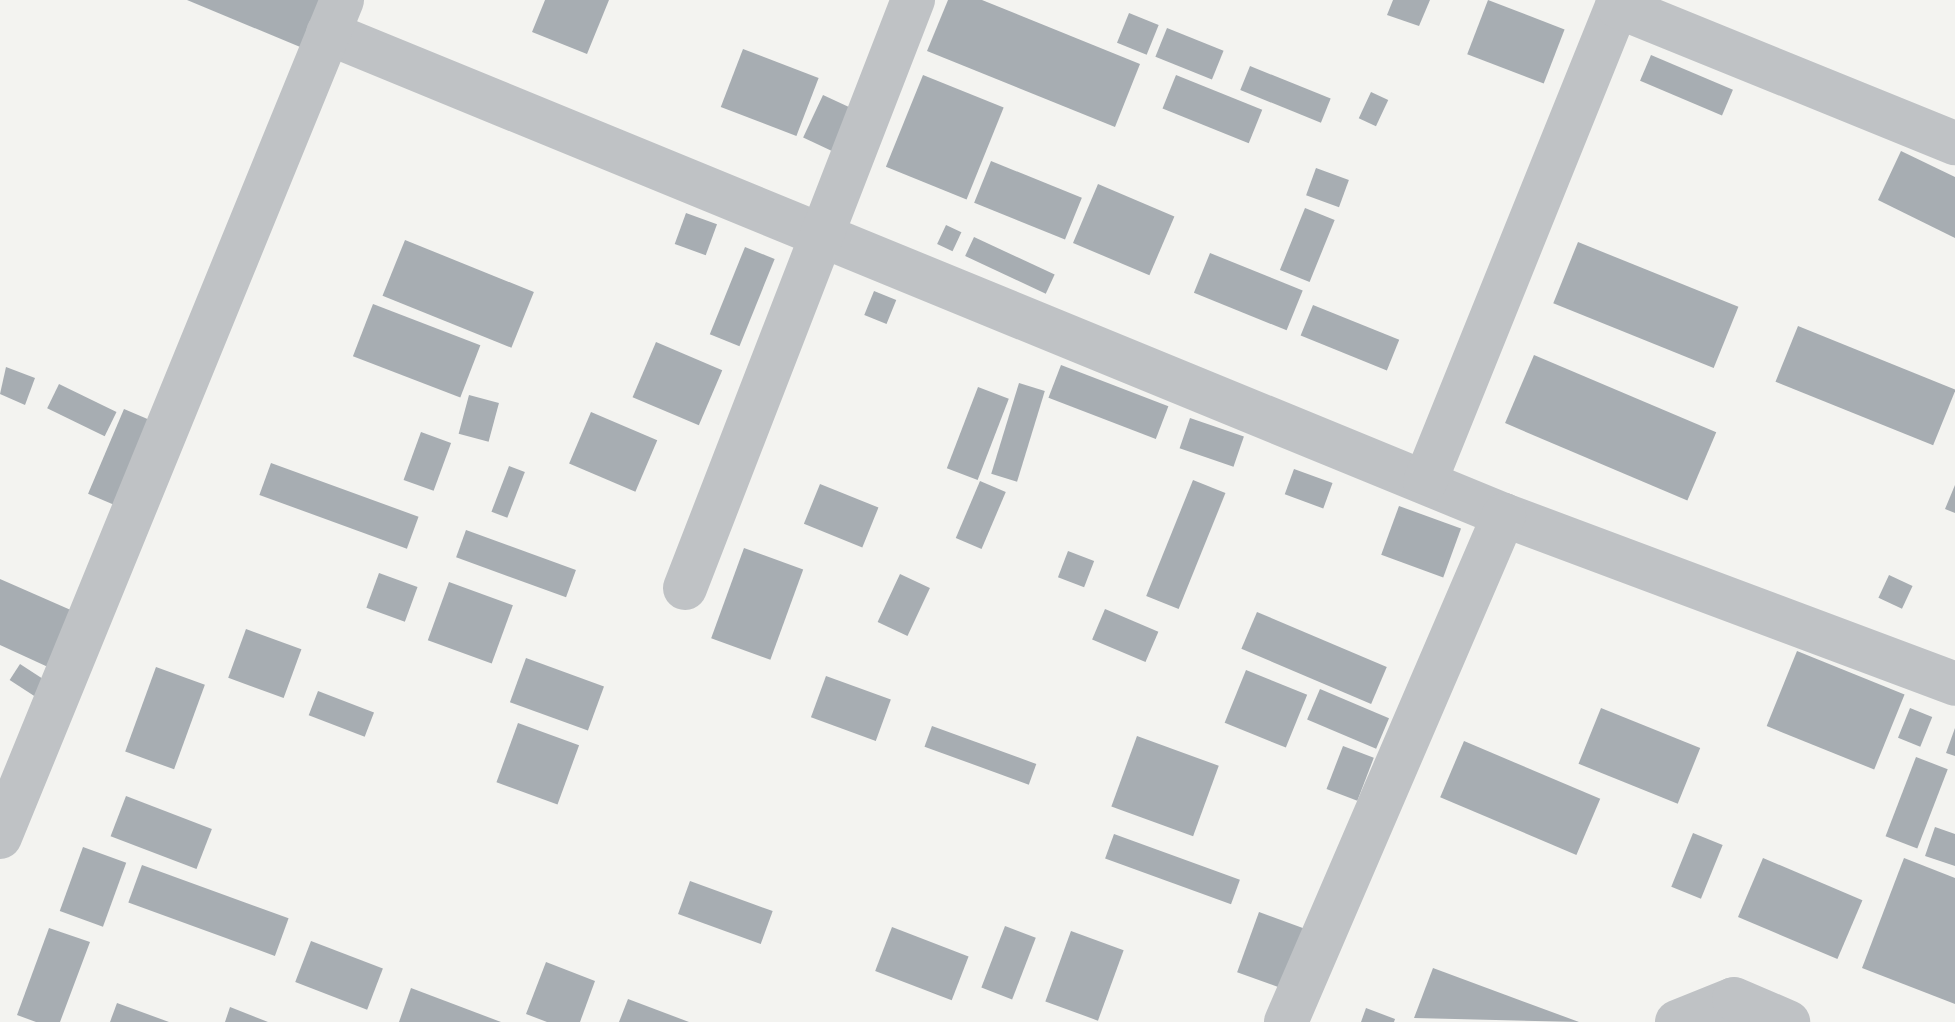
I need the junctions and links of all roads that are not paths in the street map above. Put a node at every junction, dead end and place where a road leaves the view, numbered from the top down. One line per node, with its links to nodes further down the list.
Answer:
1 (913, 0): 4 (street)
2 (335, 16): 4 (street); 9 (street)
3 (1955, 143): 5 (street)
4 (825, 237): 5 (street); 7 (street)
5 (1425, 482): 6 (street)
6 (1504, 515): 8 (street); 10 (street)
7 (685, 588)
8 (1955, 684)
9 (0, 837)
10 (1286, 1022)
11 (1677, 1022): 12 (street)
12 (1788, 1022)

